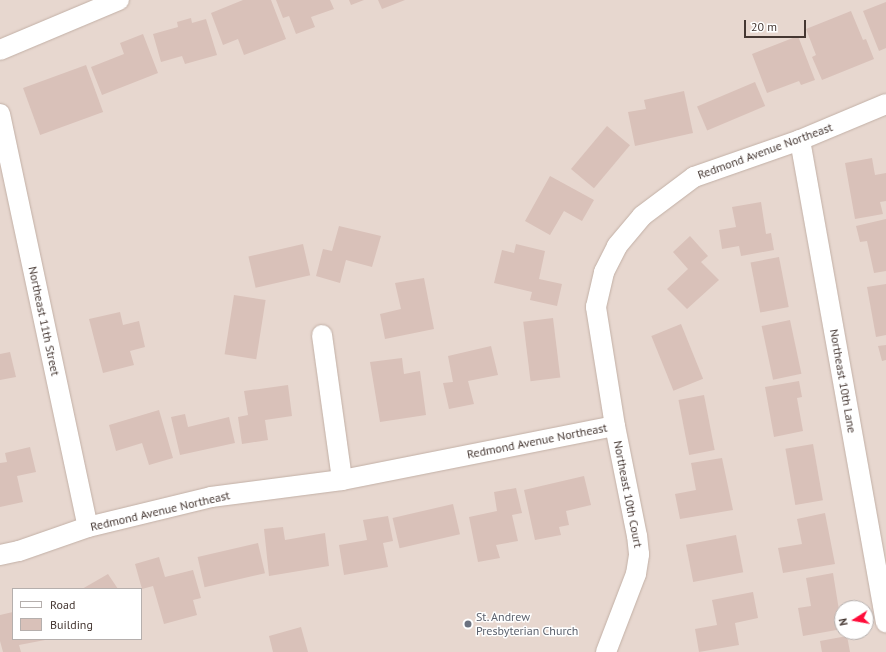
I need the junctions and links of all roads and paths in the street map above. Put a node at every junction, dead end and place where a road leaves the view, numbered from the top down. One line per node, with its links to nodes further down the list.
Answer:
1 (119, 0): 2 (street)
2 (0, 50)
3 (886, 104): 5 (street, Redmond Avenue Northeast)
4 (0, 114): 9 (street, Northeast 11th Street)
5 (800, 140): 7 (street, Redmond Avenue Northeast); 11 (street, Northeast 10th Lane)
6 (322, 335): 8 (street)
7 (615, 426): 8 (street, Redmond Avenue Northeast); 12 (street, Northeast 10th Court)
8 (342, 480): 9 (street, Redmond Avenue Northeast)
9 (88, 527): 10 (street, Redmond Avenue Northeast)
10 (0, 555)
11 (886, 622)
12 (606, 652)

